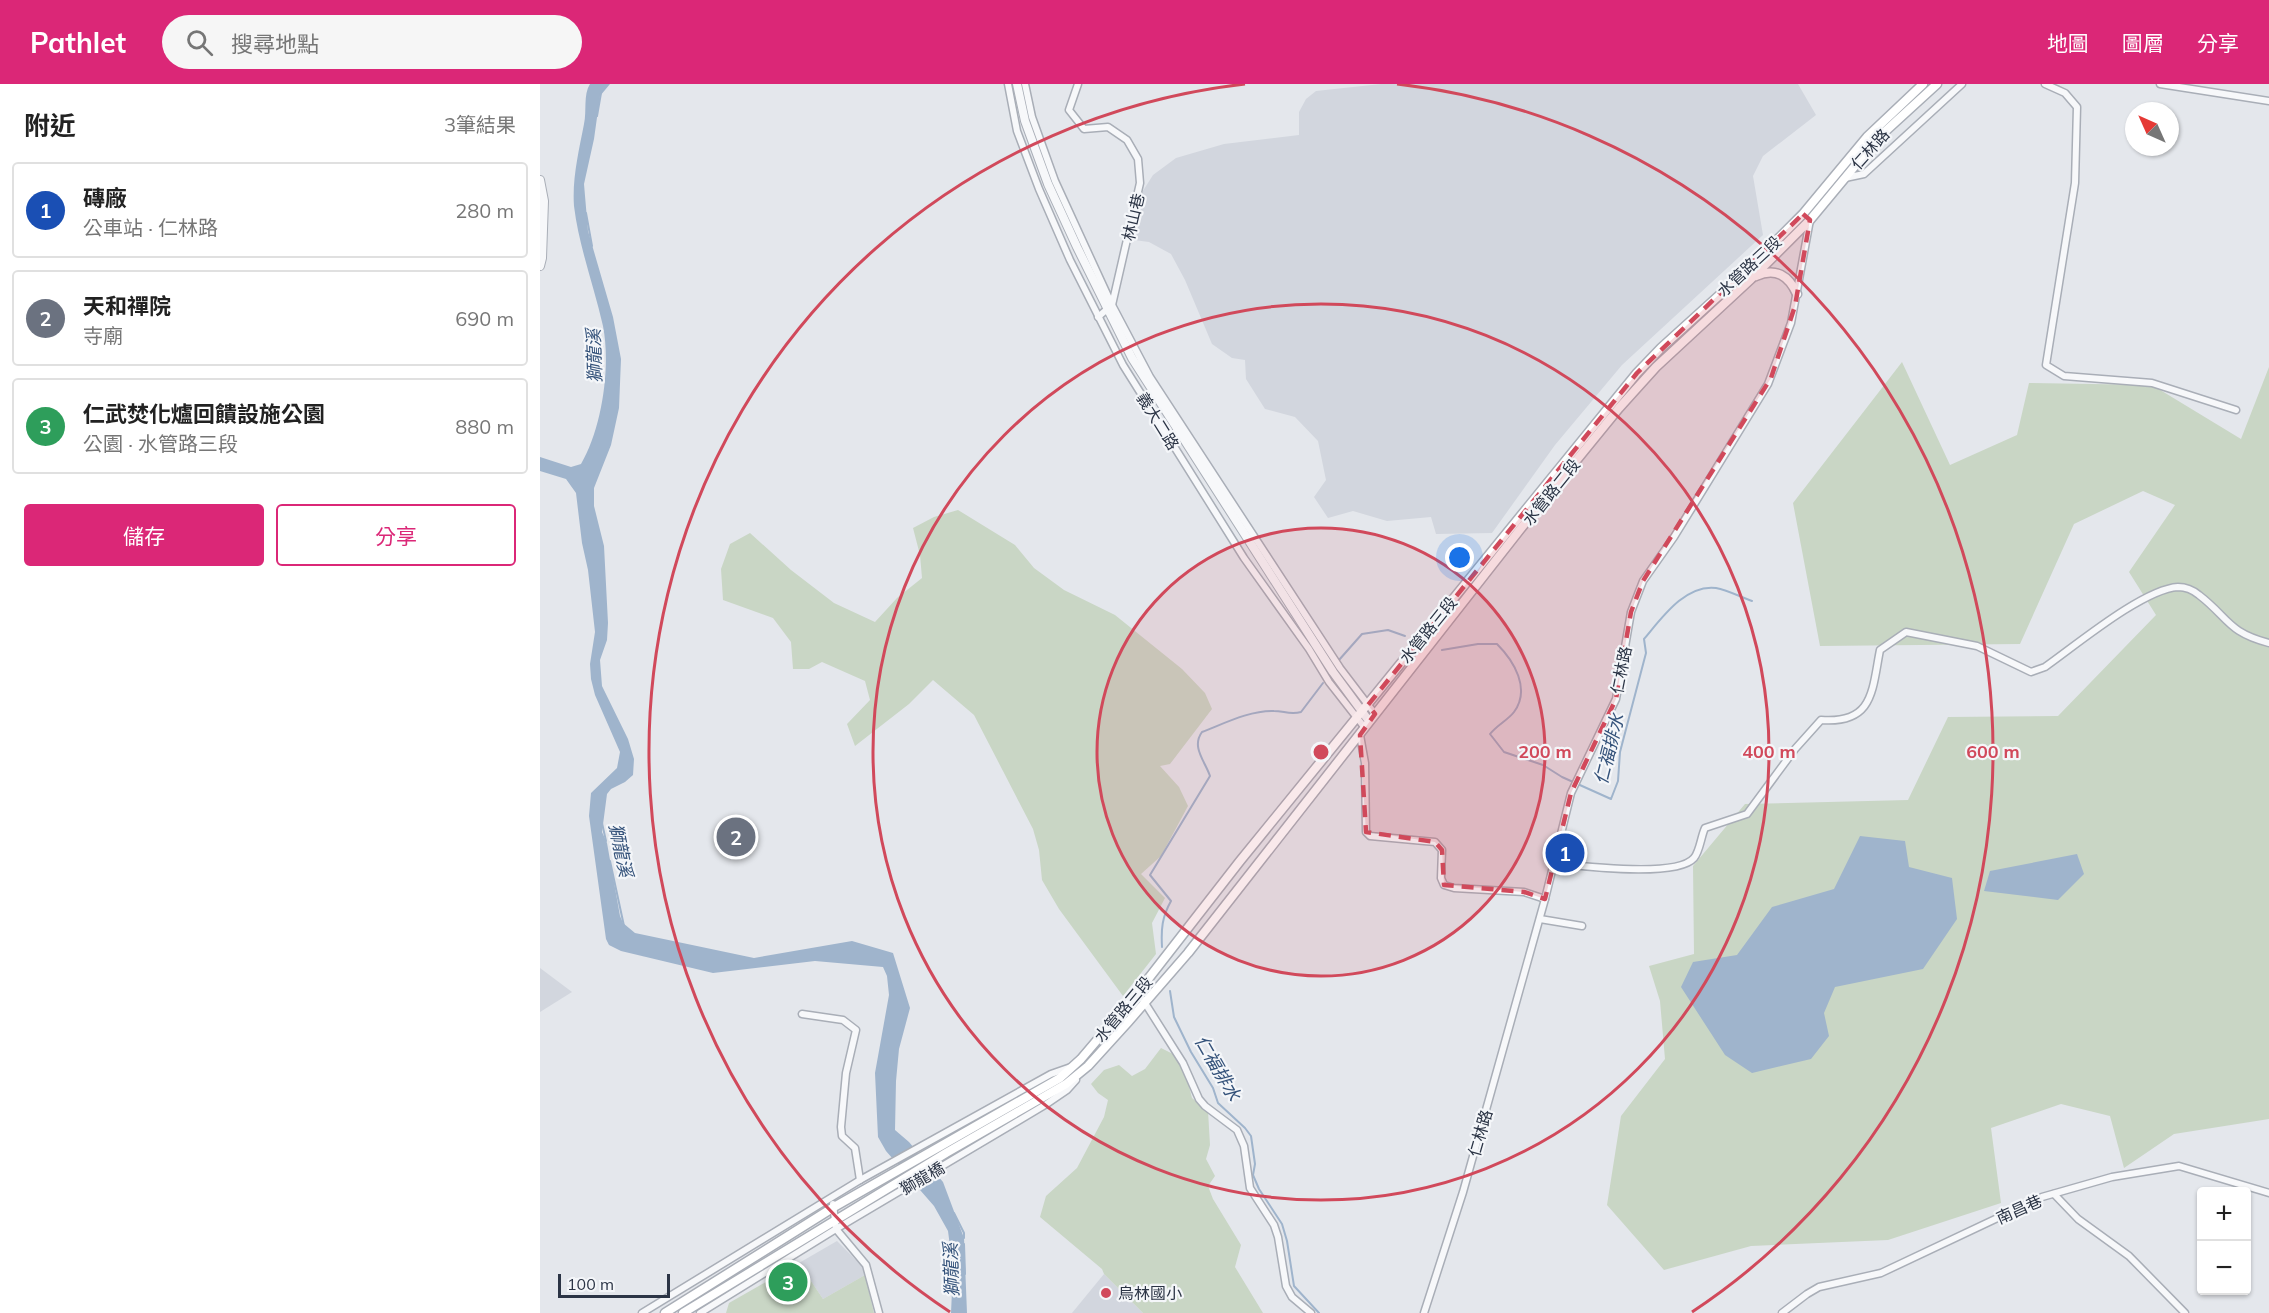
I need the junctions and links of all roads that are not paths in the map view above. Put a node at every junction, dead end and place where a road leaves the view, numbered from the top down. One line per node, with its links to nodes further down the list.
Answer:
1 (1008, 84): 18 (street, 義大二路)
2 (1017, 84): 17 (street, 義大二路)
3 (1025, 84): 17 (street, 義大二路)
4 (1078, 84): 17 (street, 林山巷)
5 (1923, 84): 13 (main road, 仁林路)
6 (1937, 84): 11 (main road, 仁林路)
7 (1962, 84): 11 (street)
8 (2045, 84): 19 (street)
9 (2160, 84): 10 (street)
10 (2269, 101)
11 (1844, 178): 13 (main road, 仁林路)
12 (540, 180): 14 (street)
13 (1807, 217): 15 (main road, 水管路三段); 16 (street, 仁林路); 21 (main road, 水管路三段)
14 (540, 266)
15 (1751, 279): 16 (main road); 22 (main road, 水管路二段)
16 (1797, 294): 23 (street, 仁林路)
17 (1110, 307): 18 (street); 21 (street, 義大二路)
18 (1098, 316): 21 (street, 義大二路)
19 (2236, 411)
20 (2269, 643): 23 (street)
21 (1362, 712): 22 (street, 義大二路); 27 (main road, 水管路三段)
22 (1367, 725): 24 (street); 28 (main road, 水管路三段)
23 (1553, 863): 24 (street, 仁林路)
24 (1545, 899): 25 (street, 仁林路)
25 (1540, 919): 26 (street); 49 (street, 仁林路)
26 (1582, 926)
27 (1138, 992): 28 (street); 30 (main road, 水管路三段)
28 (1146, 1003): 31 (main road, 水管路三段); 48 (street)
29 (802, 1014): 37 (street)
30 (1074, 1065): 32 (street, 水管路三段); 33 (main road, 水管路三段)
31 (1088, 1066): 34 (main road, 水管路三段); 35 (street, 水管路三段)
32 (932, 1138): 36 (street, 獅龍橋)
33 (940, 1144): 36 (main road, 獅龍橋)
34 (946, 1153): 41 (main road, 獅龍橋)
35 (953, 1160): 42 (street, 獅龍橋)
36 (878, 1177): 37 (street); 40 (main road)
37 (860, 1179): 40 (street)
38 (2269, 1193): 39 (street, 南昌巷)
39 (2054, 1194): 50 (street, 南昌巷); 51 (street)
40 (832, 1203): 41 (street); 43 (street); 44 (main road)
41 (836, 1219): 42 (street); 45 (main road)
42 (836, 1229): 46 (street); 47 (street)
43 (642, 1313)
44 (665, 1313)
45 (683, 1313)
46 (700, 1313)
47 (879, 1313)
48 (1311, 1313)
49 (1424, 1313)
50 (1782, 1313)
51 (2185, 1313)

